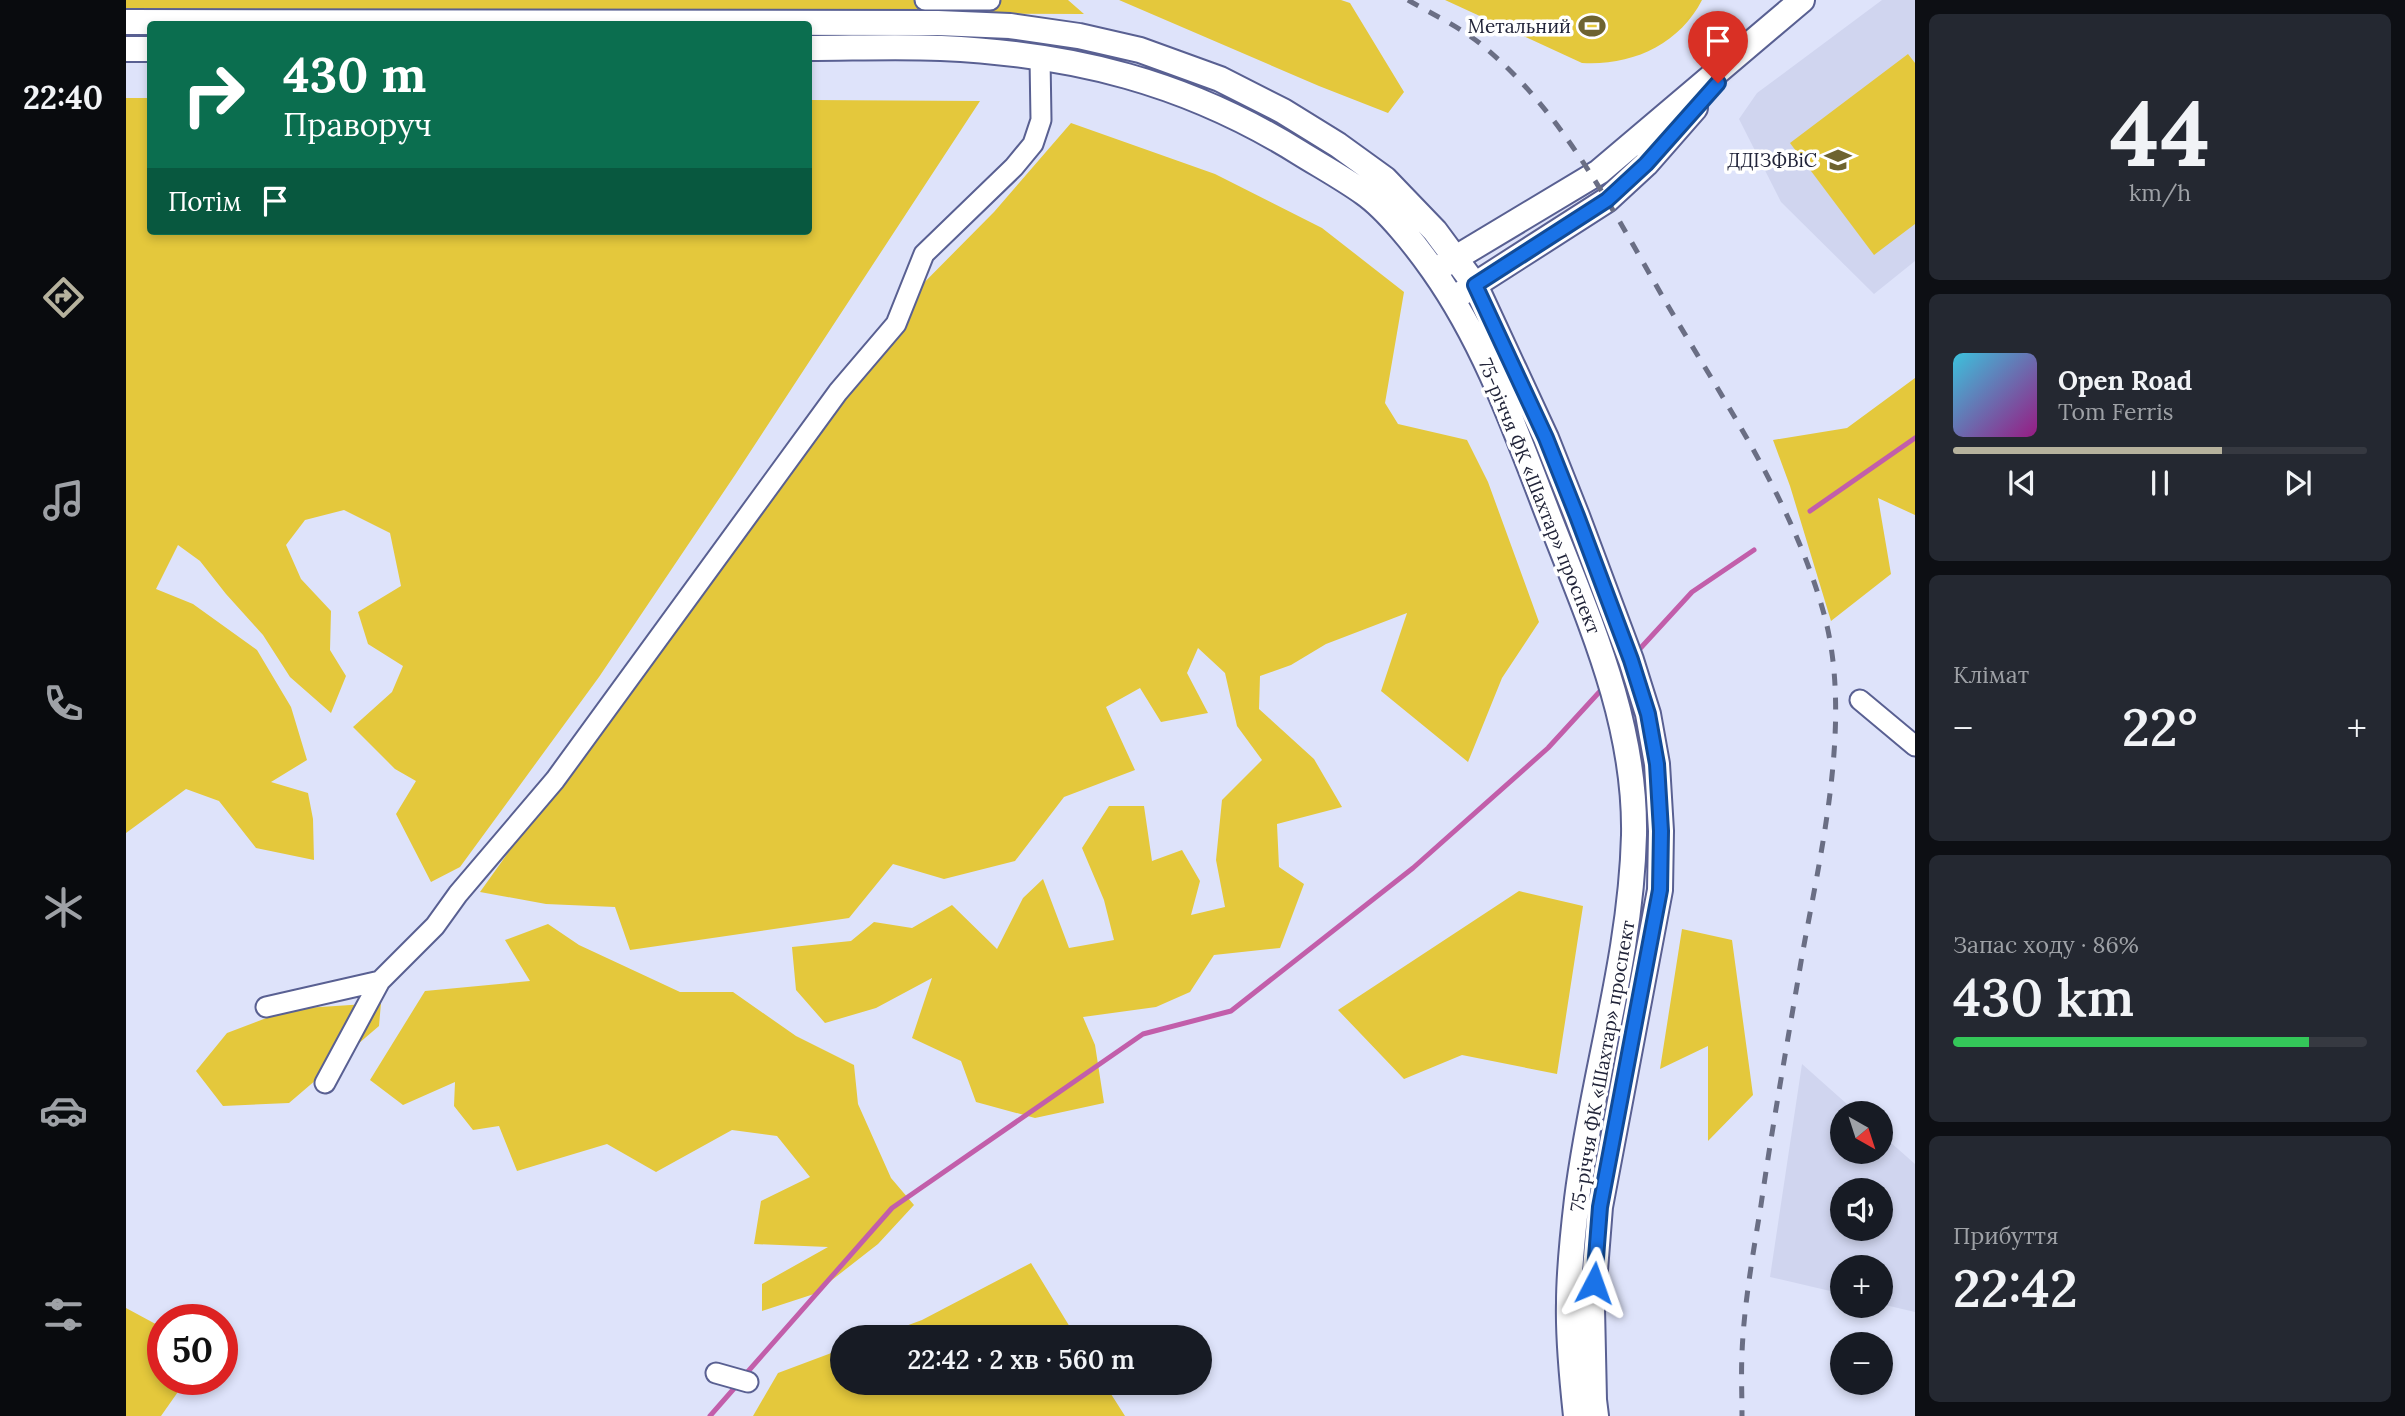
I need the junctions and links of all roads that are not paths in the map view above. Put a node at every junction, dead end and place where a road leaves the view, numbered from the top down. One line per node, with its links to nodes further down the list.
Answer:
1 (925, 0): 2 (street)
2 (990, 0): 7 (street)
3 (1802, 0): 8 (main road)
4 (126, 22): 5 (main road, 75-річчя ФК «Шахтар» проспект)
5 (147, 22)
6 (812, 23): 7 (main road, 75-річчя ФК «Шахтар» проспект)
7 (1010, 26): 13 (main road, 75-річчя ФК «Шахтар» проспект)
8 (1764, 33): 13 (main road); 15 (main road)
9 (812, 48): 12 (main road, 75-річчя ФК «Шахтар» проспект)
10 (126, 49): 11 (main road)
11 (147, 49)
12 (1040, 58): 14 (main road, 75-річчя ФК «Шахтар» проспект); 19 (street)
13 (1456, 257): 14 (main road); 15 (main road, 75-річчя ФК «Шахтар» проспект)
14 (1434, 271): 16 (main road, 75-річчя ФК «Шахтар» проспект)
15 (1475, 285): 16 (main road); 25 (main road, 75-річчя ФК «Шахтар» проспект)
16 (1452, 300): 24 (main road, 75-річчя ФК «Шахтар» проспект)
17 (1860, 700): 18 (street)
18 (1915, 746)
19 (380, 981): 20 (street); 21 (street)
20 (266, 1007)
21 (325, 1083)
22 (716, 1373): 23 (street)
23 (748, 1382)
24 (1576, 1416)
25 (1596, 1416)

